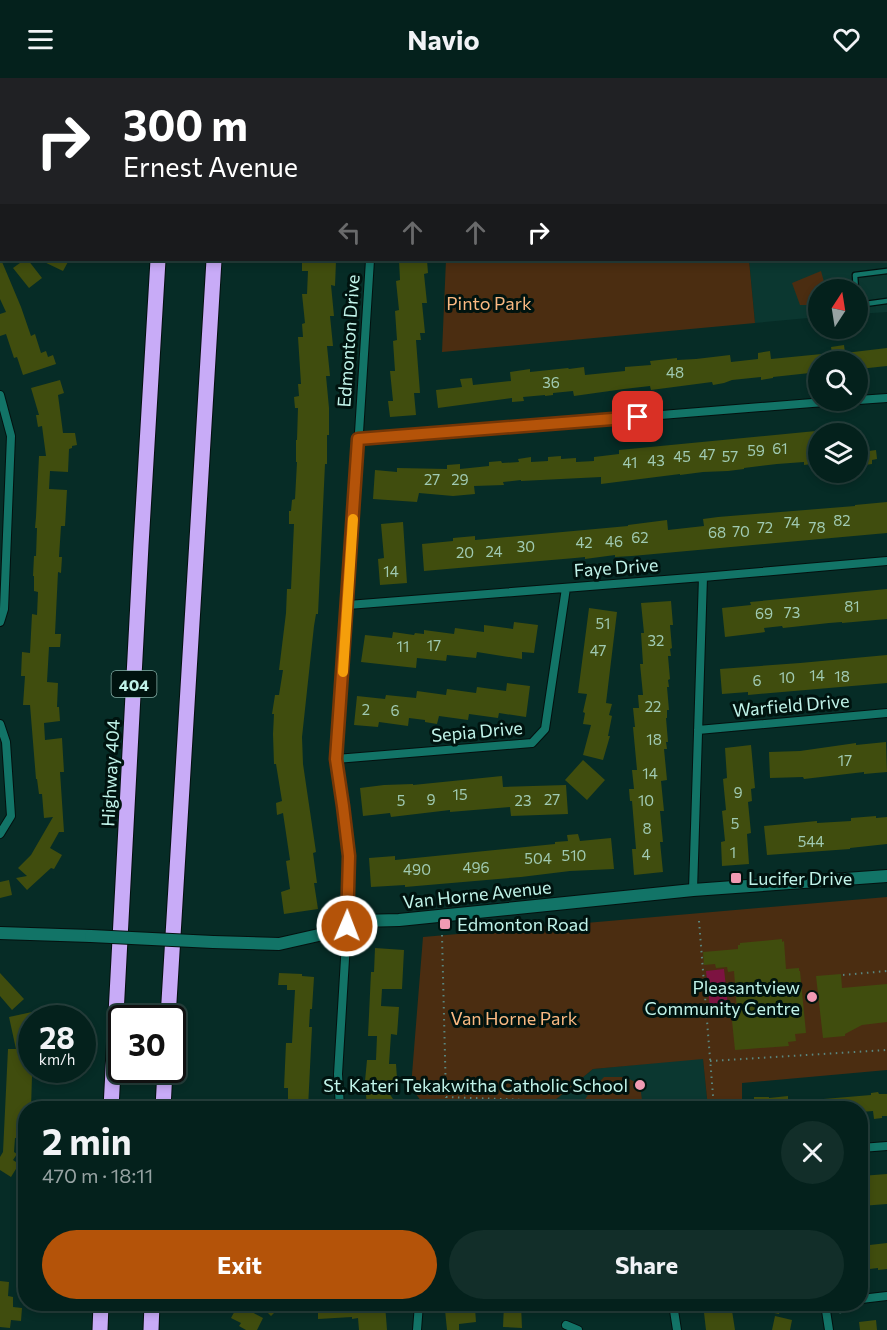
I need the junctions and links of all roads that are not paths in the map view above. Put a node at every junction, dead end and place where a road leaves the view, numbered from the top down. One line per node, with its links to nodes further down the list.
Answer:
1 (158, 261): 29 (highway, Highway 404 / 404)
2 (214, 261): 27 (highway)
3 (370, 261): 12 (street, Edmonton Drive)
4 (887, 271): 5 (lane)
5 (855, 279)
6 (887, 301): 7 (lane)
7 (868, 304)
8 (0, 395): 17 (street)
9 (887, 398): 10 (street)
10 (868, 399)
11 (808, 403): 12 (street)
12 (358, 439): 16 (street, Edmonton Drive)
13 (887, 561): 14 (street, Faye Drive)
14 (703, 577): 15 (street, Faye Drive); 20 (street)
15 (566, 588): 16 (street, Faye Drive); 21 (street, Sepia Drive)
16 (348, 605): 21 (street, Edmonton Drive)
17 (0, 622)
18 (887, 713): 20 (street, Warfield Drive)
19 (0, 724): 22 (street)
20 (698, 730): 24 (street)
21 (336, 759): 25 (street, Edmonton Drive)
22 (0, 834)
23 (887, 876): 24 (street, Van Horne Avenue)
24 (693, 890): 25 (street, Van Horne Avenue)
25 (347, 926): 26 (street, Van Horne Avenue, bridge); 31 (street)
26 (0, 933)
27 (169, 1005)
28 (164, 1083): 30 (highway)
29 (111, 1101)
30 (163, 1101)
31 (340, 1101)
32 (887, 1146): 33 (street)
33 (868, 1147)
34 (887, 1296): 35 (street)
35 (868, 1298)
36 (101, 1311): 42 (highway)
37 (152, 1311): 43 (highway)
38 (418, 1311): 44 (street)
39 (675, 1311): 46 (street)
40 (826, 1311): 47 (street)
41 (566, 1325): 45 (street)
42 (100, 1330)
43 (151, 1330)
44 (417, 1330)
45 (578, 1330)
46 (677, 1330)
47 (829, 1330)

